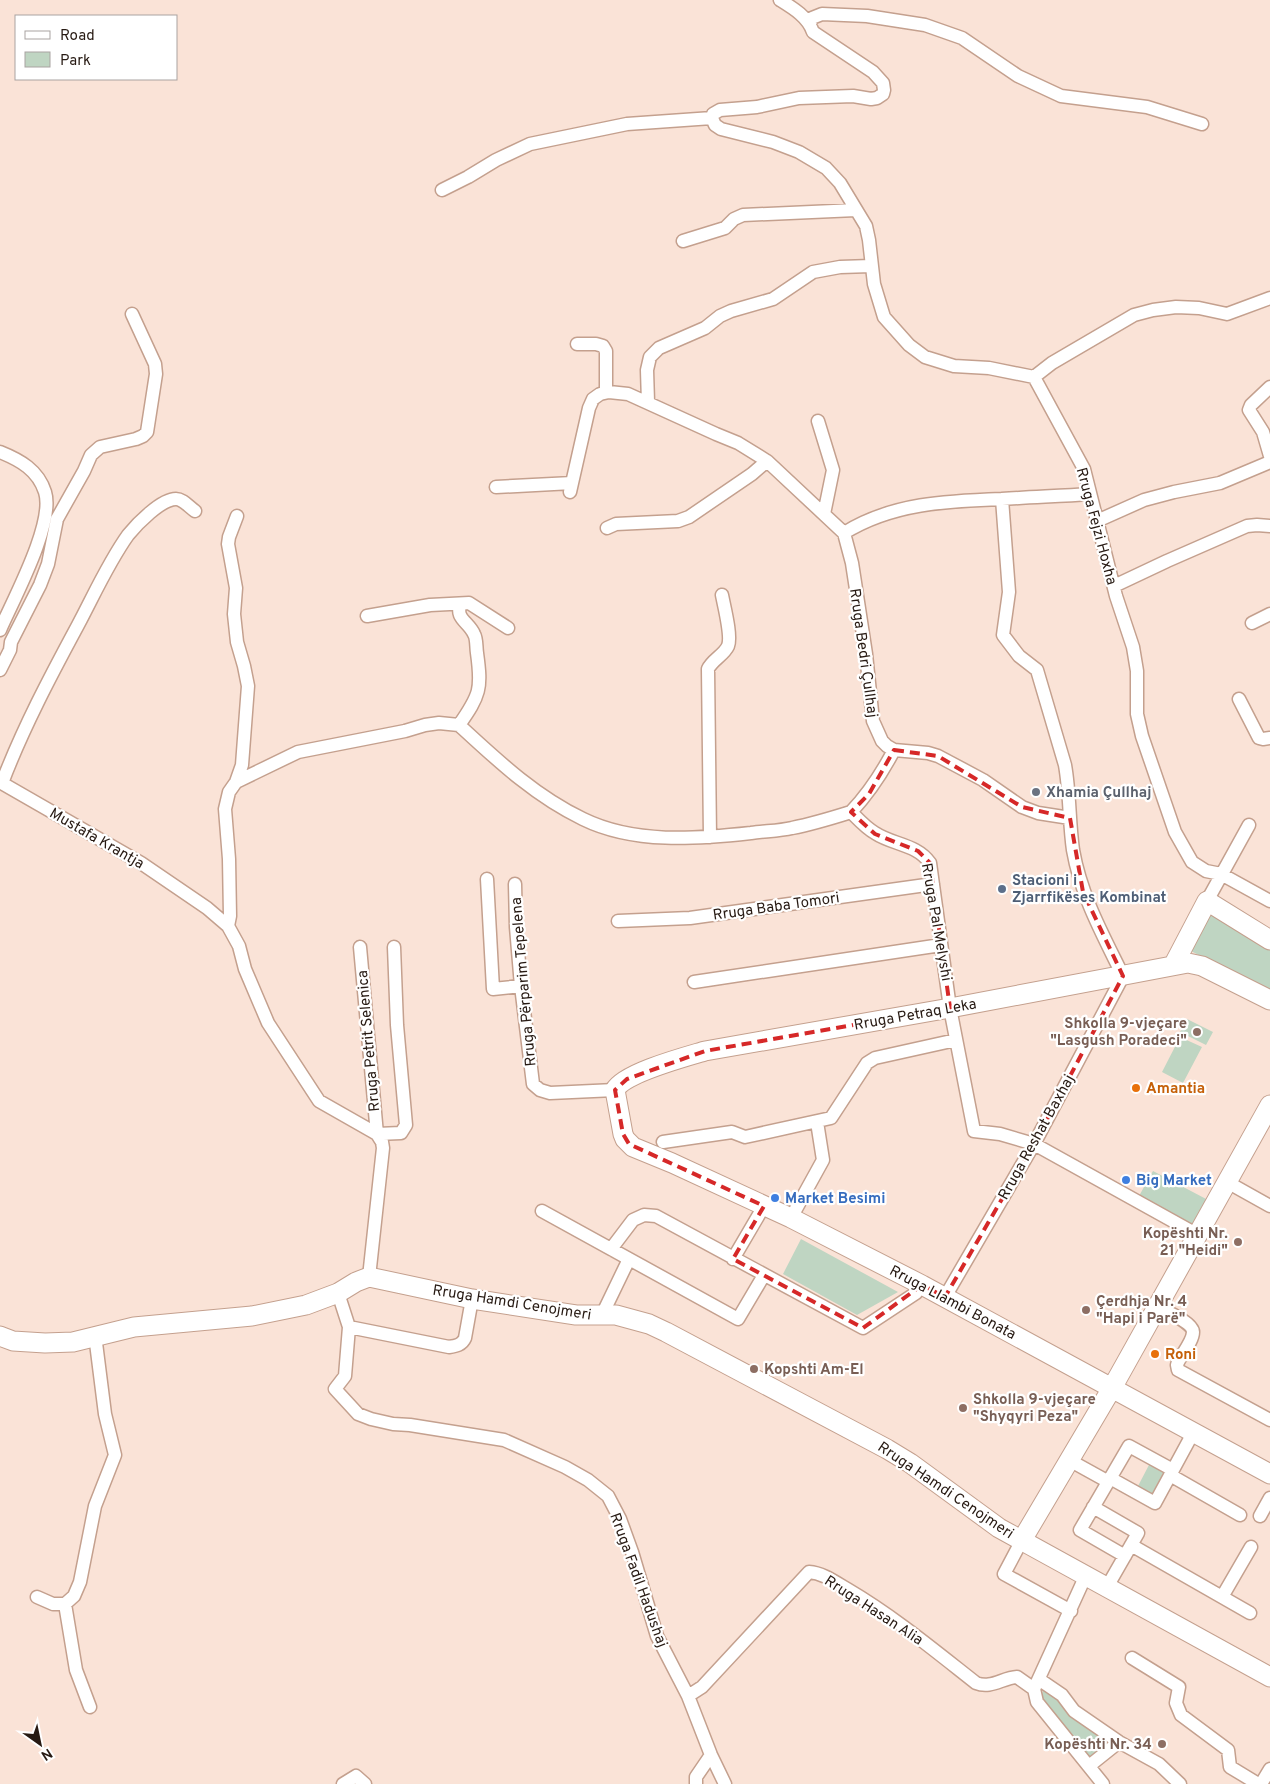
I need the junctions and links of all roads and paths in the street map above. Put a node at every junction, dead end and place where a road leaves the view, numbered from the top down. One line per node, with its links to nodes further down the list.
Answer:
1 (780, 0): 2 (street)
2 (810, 24): 3 (street); 4 (street)
3 (712, 118): 5 (street); 6 (street)
4 (1202, 124)
5 (442, 190)
6 (856, 210): 7 (street); 8 (street)
7 (683, 241)
8 (871, 266): 12 (street); 15 (street)
9 (1270, 298): 12 (street)
10 (132, 314): 40 (street)
11 (577, 344): 14 (street)
12 (1034, 377): 23 (street, Rruga Fejzi Hoxha)
13 (1268, 391): 17 (street)
14 (606, 392): 15 (street); 22 (street)
15 (648, 402): 20 (street)
16 (818, 421): 26 (street)
17 (1268, 439): 19 (street)
18 (0, 452): 39 (street)
19 (1270, 456)
20 (767, 461): 26 (street); 30 (street)
21 (1270, 462): 28 (street)
22 (496, 487)
23 (1090, 494): 24 (street); 28 (street, Rruga Fejzi Hoxha)
24 (1002, 499): 31 (street); 48 (street)
25 (195, 511): 45 (street)
26 (824, 514): 31 (street)
27 (237, 516): 46 (street)
28 (1097, 521): 32 (street, Rruga Fejzi Hoxha)
29 (1270, 526): 32 (street)
30 (607, 528)
31 (844, 533): 44 (street, Rruga Bedri Çullhaj)
32 (1114, 586): 51 (street, Rruga Fejzi Hoxha)
33 (722, 595): 50 (street)
34 (461, 604): 36 (street); 38 (street); 42 (street)
35 (1270, 614): 37 (street)
36 (367, 616)
37 (1252, 623)
38 (508, 628)
39 (0, 630)
40 (0, 670)
41 (1239, 699): 43 (street)
42 (459, 725): 46 (street); 50 (street)
43 (1270, 738)
44 (894, 750): 47 (street); 48 (street)
45 (1, 782): 58 (street, Mustafa Krantja)
46 (236, 782): 58 (street)
47 (851, 812): 50 (street); 54 (street, Rruga Pal Melyshi)
48 (1070, 818): 64 (street)
49 (1250, 825): 51 (street)
50 (710, 837)
51 (1221, 874): 55 (street, Rruga Fejzi Hoxha); 56 (street)
52 (487, 880): 66 (street)
53 (515, 884): 66 (street, Rruga Përparim Tepelena)
54 (933, 884): 57 (street, Rruga Baba Tomori); 60 (street, Rruga Pal Melyshi)
55 (1270, 901)
56 (1207, 902): 59 (street); 63 (street)
57 (618, 921)
58 (228, 926): 73 (street)
59 (1270, 940)
60 (941, 945): 65 (street); 68 (street, Rruga Pal Melyshi)
61 (360, 947): 73 (street, Rruga Petrit Selenica)
62 (394, 947): 73 (street)
63 (1174, 964): 64 (street, Rruga Petraq Leka); 67 (street, Rruga Petraq Leka)
64 (1124, 976): 68 (street, Rruga Petraq Leka); 75 (street, Rruga Reshat Baxhaj)
65 (694, 982)
66 (520, 986): 70 (street, Rruga Përparim Tepelena)
67 (1270, 1000)
68 (950, 1008): 69 (street, Rruga Pal Melyshi); 70 (street, Rruga Petraq Leka)
69 (956, 1040): 72 (street); 75 (street, Rruga Pal Melyshi)
70 (614, 1090): 77 (street, Rruga Llambi Bonata)
71 (1270, 1105): 76 (street)
72 (817, 1122): 74 (street); 80 (street)
73 (377, 1134): 86 (street, Rruga Petrit Selenica)
74 (664, 1142)
75 (1034, 1144): 81 (street); 89 (street, Rruga Reshat Baxhaj)
76 (1227, 1182): 78 (street); 81 (street)
77 (764, 1206): 80 (street, Rruga Llambi Bonata); 84 (street)
78 (1270, 1206)
79 (542, 1211): 82 (street)
80 (790, 1218): 87 (street, Rruga Llambi Bonata)
81 (1198, 1235): 91 (street)
82 (610, 1249): 83 (street); 84 (street)
83 (629, 1259): 85 (street); 92 (street)
84 (733, 1259): 85 (street)
85 (764, 1275): 87 (street)
86 (369, 1277): 88 (street); 90 (street, Rruga Hamdi Cenojmeri)
87 (922, 1285): 89 (street, Rruga Llambi Bonata)
88 (338, 1293): 93 (street, Rruga Fadil Hadushaj); 94 (street)
89 (945, 1297): 96 (street, Rruga Llambi Bonata)
90 (472, 1298): 92 (street, Rruga Hamdi Cenojmeri); 93 (street)
91 (1158, 1307): 96 (street); 97 (street)
92 (602, 1315): 107 (street, Rruga Hamdi Cenojmeri)
93 (349, 1327): 120 (street, Rruga Fadil Hadushaj)
94 (95, 1335): 95 (street); 114 (street)
95 (0, 1336)
96 (1112, 1388): 98 (street, Rruga Llambi Bonata); 99 (street)
97 (1270, 1420)
98 (1193, 1432): 100 (street); 101 (street, Rruga Llambi Bonata)
99 (1069, 1460): 102 (street); 107 (street)
100 (1171, 1472): 102 (street); 102 (street); 105 (street)
101 (1270, 1474)
102 (1109, 1480): 104 (street)
103 (1270, 1498): 106 (street)
104 (1092, 1508): 109 (street); 109 (street)
105 (1240, 1515)
106 (1260, 1516)
107 (1022, 1540): 110 (street, Rruga Hamdi Cenojmeri); 115 (street)
108 (1251, 1547): 113 (street)
109 (1128, 1550): 111 (street); 113 (street)
110 (1086, 1576): 111 (street, Rruga Hamdi Cenojmeri); 115 (street)
111 (1107, 1587): 118 (street, Rruga Hamdi Cenojmeri)
112 (37, 1597): 114 (street)
113 (1222, 1597): 116 (street)
114 (65, 1604): 121 (street)
115 (1071, 1611): 119 (street)
116 (1250, 1613)
117 (1132, 1658): 132 (street)
118 (1270, 1677)
119 (1037, 1684): 120 (street, Rruga Hasan Alia); 122 (street); 124 (street)
120 (688, 1696): 123 (street, Rruga Fadil Hadushaj)
121 (90, 1707)
122 (1119, 1742): 124 (street); 131 (street)
123 (711, 1755): 128 (street); 129 (street, Rruga Fadil Hadushaj)
124 (1089, 1766): 130 (street)
125 (1270, 1769): 132 (street)
126 (343, 1784): 127 (street)
127 (365, 1784)
128 (696, 1784)
129 (725, 1784)
130 (1103, 1784)
131 (1180, 1784)
132 (1260, 1784)

